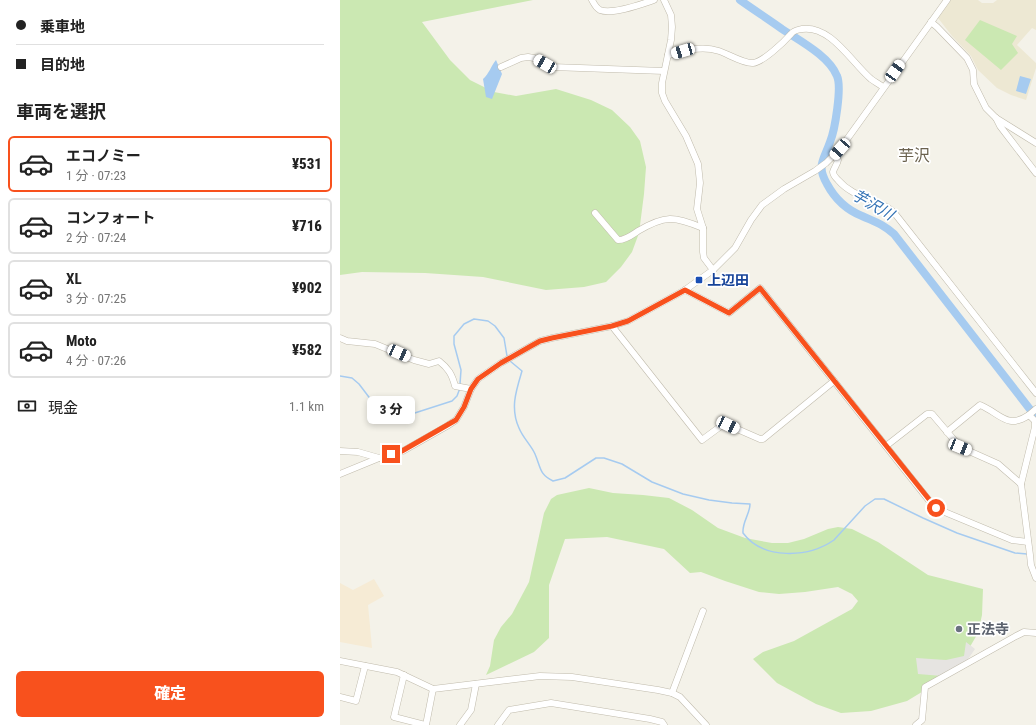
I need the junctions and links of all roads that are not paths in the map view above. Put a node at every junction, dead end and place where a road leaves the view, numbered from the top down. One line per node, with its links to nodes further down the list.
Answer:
1 (592, 0): 2 (street)
2 (654, 0)
3 (664, 0): 6 (street)
4 (947, 0): 5 (street)
5 (931, 22): 9 (street); 10 (street)
6 (668, 55): 8 (street); 9 (street)
7 (501, 67): 8 (street)
8 (664, 71): 15 (street)
9 (883, 87): 12 (street)
10 (996, 118): 11 (street); 13 (street)
11 (1036, 143)
12 (834, 156): 16 (street); 22 (street)
13 (1036, 173)
14 (595, 213): 15 (street)
15 (703, 228): 16 (street)
16 (713, 270): 17 (street)
17 (685, 290): 18 (street); 20 (street)
18 (612, 326): 20 (street); 21 (street)
19 (340, 338): 21 (street)
20 (834, 381): 26 (street)
21 (468, 388): 28 (street)
22 (1036, 392)
23 (1036, 409): 24 (street)
24 (1030, 414): 25 (street); 30 (street)
25 (947, 432): 26 (street); 30 (street)
26 (886, 446): 31 (street)
27 (340, 451): 28 (street)
28 (379, 458): 29 (street)
29 (340, 474)
30 (1021, 484): 31 (street)
31 (1028, 543): 32 (street)
32 (1036, 578)
33 (703, 611): 40 (street)
34 (1036, 633): 48 (street)
35 (340, 661): 36 (street)
36 (365, 666): 37 (street); 41 (street)
37 (404, 675): 39 (street); 43 (street)
38 (476, 684): 39 (street); 40 (street); 44 (street)
39 (433, 689): 43 (street)
40 (672, 693): 47 (street)
41 (340, 697)
42 (650, 722): 45 (street); 46 (street)
43 (426, 725)
44 (460, 725)
45 (498, 725)
46 (664, 725)
47 (706, 725)
48 (916, 725)

